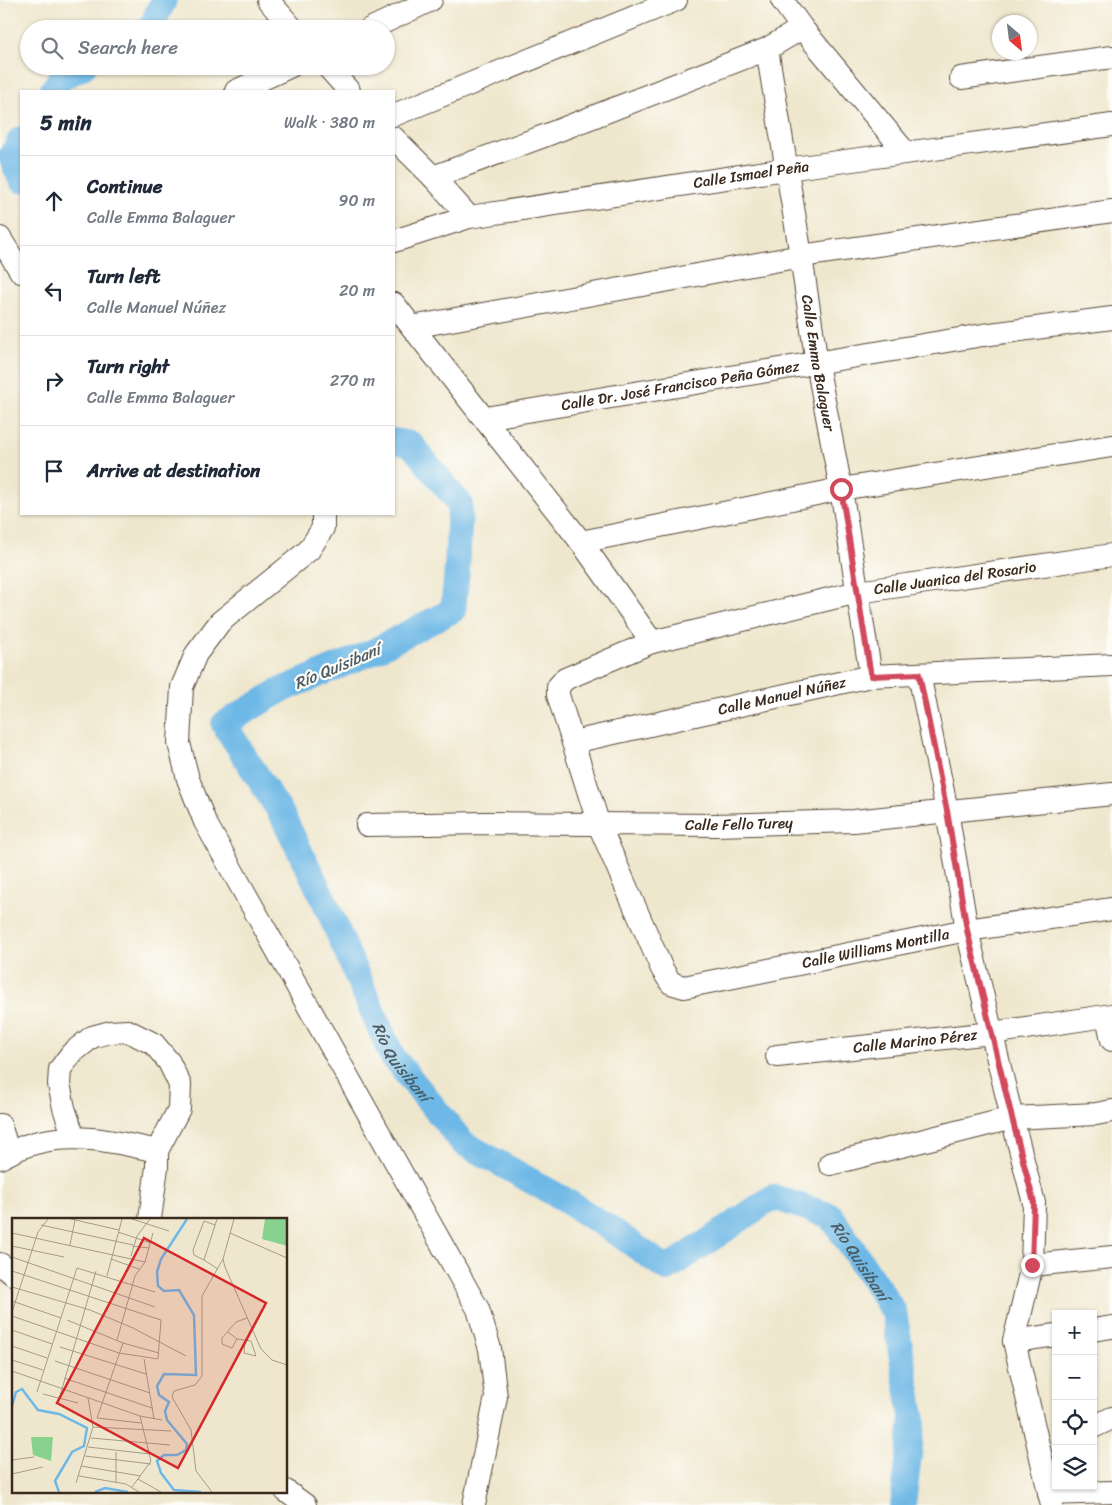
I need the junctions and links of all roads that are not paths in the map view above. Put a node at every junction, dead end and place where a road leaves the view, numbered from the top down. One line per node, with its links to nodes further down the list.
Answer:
1 (268, 0): 5 (street)
2 (430, 0): 6 (street)
3 (676, 0): 15 (street)
4 (782, 0): 7 (street)
5 (285, 20)
6 (389, 20)
7 (802, 28): 8 (street); 18 (street)
8 (767, 49): 19 (street, Calle Emma Balaguer); 20 (street)
9 (1112, 57): 12 (street)
10 (271, 75): 13 (street)
11 (335, 75): 14 (street)
12 (962, 78)
13 (238, 90)
14 (348, 90)
15 (395, 115)
16 (1112, 125): 18 (street, Calle Ismael Peña)
17 (395, 139): 20 (street)
18 (905, 152): 19 (street, Calle Ismael Peña)
19 (786, 169): 22 (street, Calle Ismael Peña); 25 (street, Calle Emma Balaguer)
20 (432, 177): 22 (street)
21 (1112, 211): 25 (street)
22 (469, 217): 24 (street, Calle Ismael Peña)
23 (0, 238): 26 (street)
24 (395, 241)
25 (801, 256): 29 (street); 30 (street, Calle Emma Balaguer)
26 (20, 270)
27 (395, 305): 29 (street)
28 (1112, 318): 30 (street, Calle Dr. José Francisco Peña Gómez)
29 (412, 327): 31 (street)
30 (817, 364): 31 (street, Calle Dr. José Francisco Peña Gómez); 33 (street, Calle Emma Balaguer)
31 (485, 418): 35 (street)
32 (1112, 446): 33 (street)
33 (841, 489): 35 (street); 37 (street, Calle Emma Balaguer)
34 (323, 515): 76 (street)
35 (582, 542): 38 (street)
36 (1112, 555): 37 (street, Calle Juanica del Rosario)
37 (858, 592): 38 (street, Calle Juanica del Rosario); 41 (street, Calle Emma Balaguer)
38 (652, 642): 42 (street, Calle Juanica del Rosario)
39 (1112, 665): 40 (street, Calle Manuel Núñez)
40 (919, 674): 41 (street, Calle Manuel Núñez); 44 (street)
41 (871, 676): 42 (street, Calle Manuel Núñez)
42 (573, 742): 46 (street)
43 (1112, 794): 44 (street, Calle Fello Turey)
44 (947, 811): 46 (street, Calle Fello Turey); 48 (street)
45 (367, 825): 46 (street, Calle Fello Turey)
46 (599, 825): 48 (street, Calle Williams Montilla)
47 (1112, 909): 48 (street, Calle Williams Montilla)
48 (967, 930): 50 (street)
49 (1109, 1016): 50 (street, Calle Marino Pérez); 51 (street)
50 (992, 1034): 52 (street, Calle Marino Pérez); 54 (street)
51 (1112, 1040)
52 (777, 1056)
53 (1112, 1111): 54 (street)
54 (1012, 1118): 59 (street); 63 (street)
55 (0, 1125): 58 (street)
56 (74, 1138): 57 (street); 57 (street); 58 (street)
57 (157, 1150): 60 (street)
58 (5, 1155)
59 (830, 1164)
60 (150, 1218)
61 (1112, 1257): 63 (street)
62 (0, 1264): 64 (street)
63 (1032, 1265): 68 (street)
64 (12, 1273)
65 (1112, 1327): 66 (street)
66 (1097, 1329)
67 (1052, 1336): 68 (street)
68 (1014, 1341): 71 (street)
69 (1112, 1418): 70 (street)
70 (1097, 1425)
71 (1047, 1449): 74 (street)
72 (287, 1492): 75 (street)
73 (1112, 1492): 74 (street)
74 (1051, 1500)
75 (305, 1505)
76 (474, 1505)

